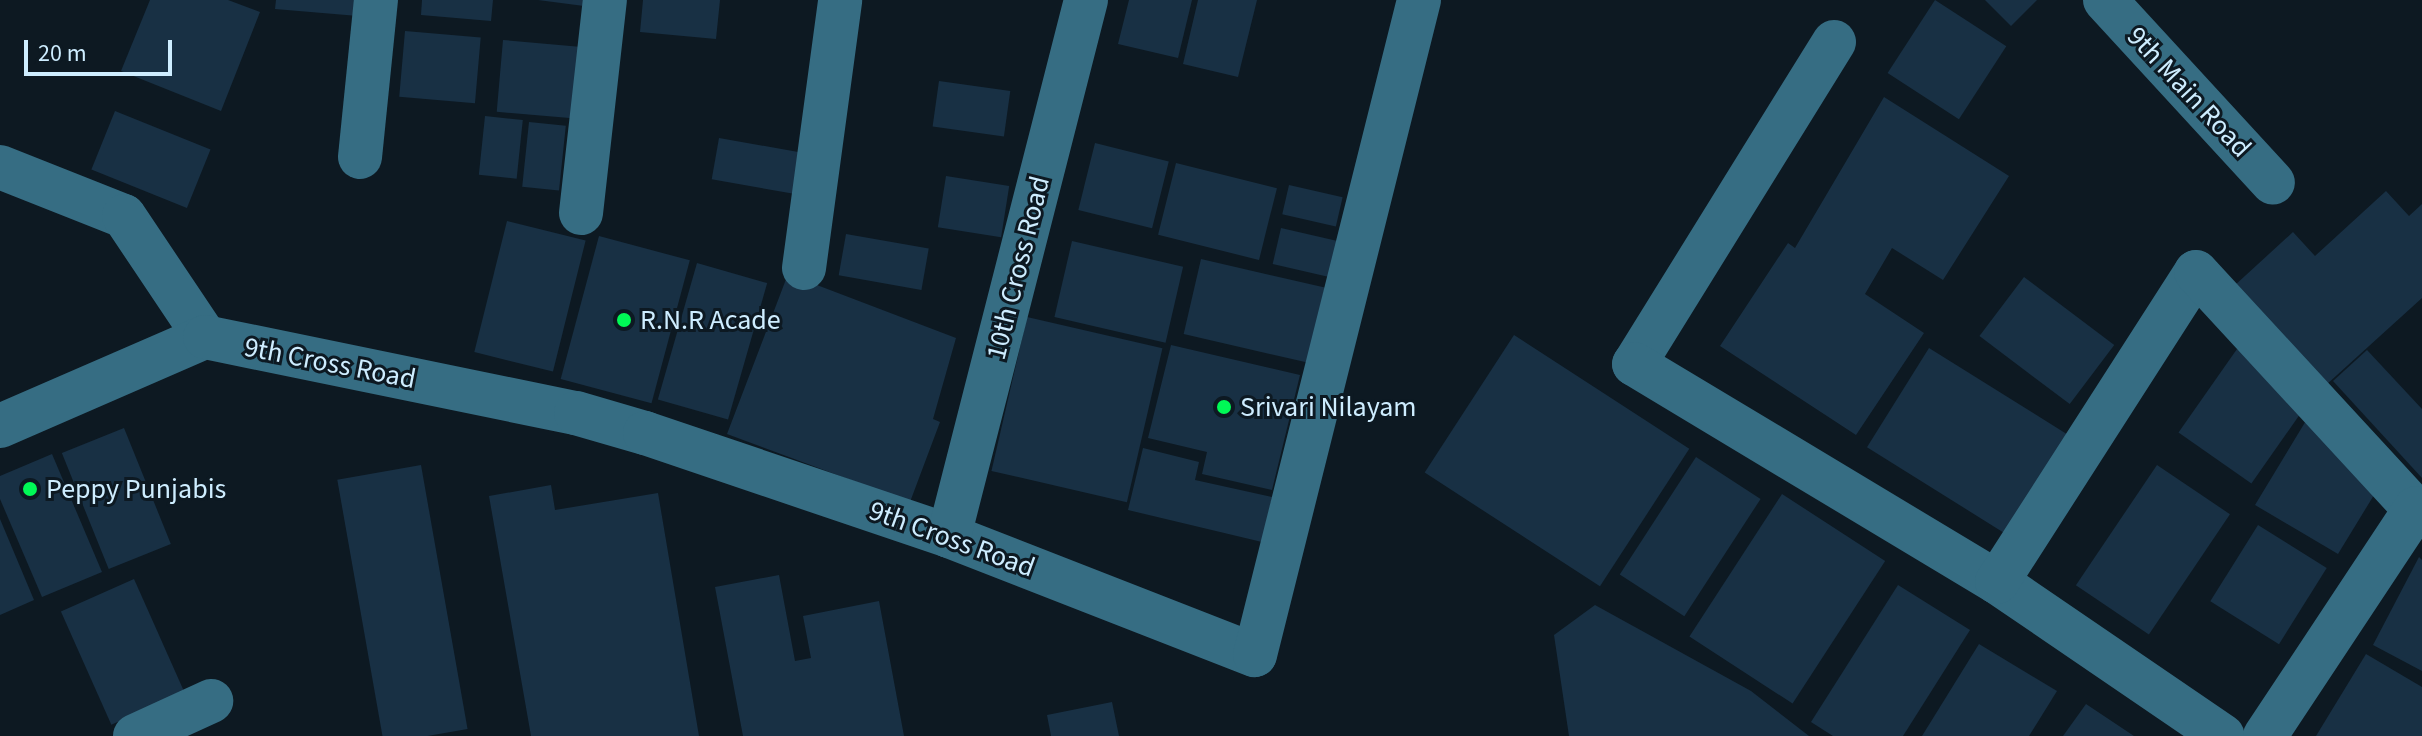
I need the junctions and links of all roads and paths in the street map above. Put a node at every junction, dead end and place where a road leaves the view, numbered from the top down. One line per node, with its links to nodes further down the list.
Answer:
1 (376, 0): 8 (street)
2 (605, 0): 11 (street)
3 (840, 0): 12 (street)
4 (1086, 0): 16 (street, 10th Cross Road)
5 (1419, 0): 16 (street, 9th Cross Road)
6 (2105, 0): 10 (street, 9th Main Road)
7 (1834, 42): 17 (street)
8 (360, 157)
9 (0, 167): 13 (street)
10 (2273, 183)
11 (581, 213)
12 (804, 268)
13 (205, 337): 14 (street, 9th Cross Road); 16 (street, 9th Cross Road)
14 (0, 426)
15 (2419, 513): 17 (street); 21 (street)
16 (949, 536)
17 (1997, 582): 20 (street)
18 (211, 701): 19 (street)
19 (135, 736)
20 (2223, 736)
21 (2265, 736)

